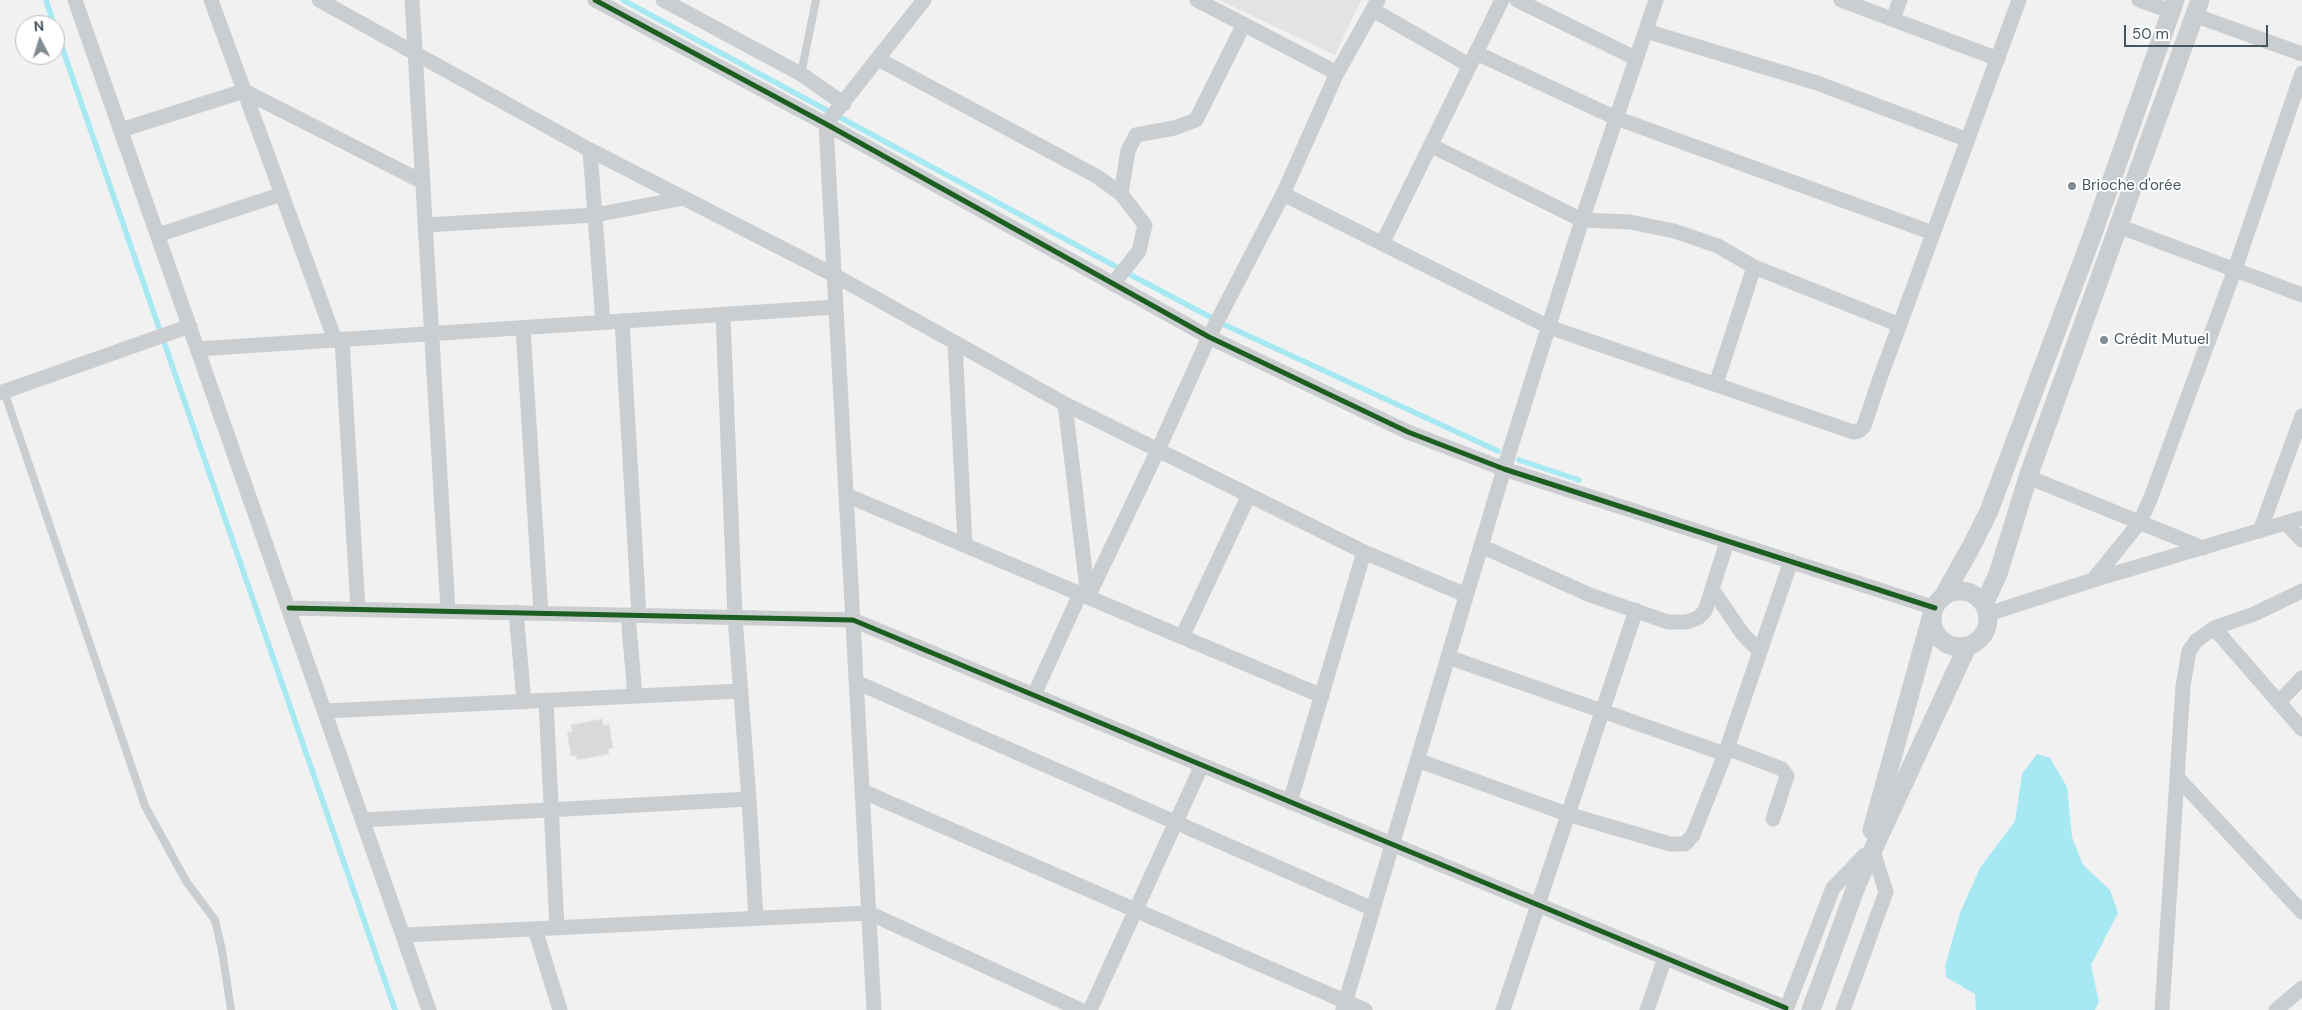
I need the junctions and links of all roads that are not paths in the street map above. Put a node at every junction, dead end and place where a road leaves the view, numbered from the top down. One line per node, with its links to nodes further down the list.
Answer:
1 (75, 0): 36 (street)
2 (211, 0): 32 (street)
3 (319, 0): 24 (street)
4 (412, 0): 24 (street)
5 (595, 0): 35 (street)
6 (663, 0): 31 (street)
7 (816, 0): 31 (lane)
8 (1197, 0): 21 (street)
9 (1502, 0): 27 (street)
10 (1518, 0): 25 (street)
11 (1656, 0): 22 (street)
12 (1841, 0): 20 (street)
13 (1900, 0): 20 (street)
14 (2019, 0): 28 (street)
15 (2138, 0): 18 (street)
16 (922, 1): 26 (street)
17 (1375, 5): 27 (street); 29 (street)
18 (2173, 6): 96 (street)
19 (2197, 8): 23 (street); 48 (street)
20 (1893, 19): 28 (street)
21 (1244, 24): 29 (street); 42 (street)
22 (1646, 31): 25 (street); 37 (street)
23 (2302, 54)
24 (416, 55): 39 (street); 40 (street)
25 (1635, 58): 34 (street)
26 (878, 59): 33 (street); 42 (street)
27 (1473, 59): 34 (street); 38 (street)
28 (1998, 59): 37 (street)
29 (1337, 73): 43 (street)
30 (2302, 73): 53 (street)
31 (801, 74): 33 (street)
32 (244, 91): 36 (street); 40 (street); 41 (street)
33 (844, 104): 35 (street)
34 (1616, 118): 46 (street); 49 (street)
35 (826, 124): 54 (street); 55 (street)
36 (121, 130): 50 (street)
37 (1968, 140): 49 (street)
38 (1432, 146): 46 (street); 51 (street)
39 (590, 150): 44 (street); 45 (street)
40 (423, 182): 47 (street)
41 (282, 194): 50 (street); 67 (street)
42 (1121, 194): 55 (street)
43 (1283, 194): 51 (street); 66 (street)
44 (684, 198): 45 (street); 54 (street)
45 (595, 215): 47 (street); 60 (street)
46 (1582, 220): 52 (street); 62 (street)
47 (426, 225): 65 (street)
48 (2118, 226): 53 (street); 76 (street)
49 (1933, 233): 61 (street)
50 (158, 235): 63 (street)
51 (1382, 244): 62 (street)
52 (1754, 266): 61 (street); 70 (street)
53 (2235, 269): 56 (street); 80 (street)
54 (834, 276): 57 (street); 68 (street)
55 (1113, 284): 66 (street)
56 (2302, 295)
57 (836, 308): 58 (street); 77 (street)
58 (722, 315): 59 (street); 104 (street)
59 (622, 321): 60 (street); 103 (street)
60 (603, 322): 64 (street)
61 (1900, 325): 70 (street)
62 (1548, 327): 70 (street); 75 (street)
63 (184, 328): 69 (street); 71 (street)
64 (523, 328): 65 (street); 102 (street)
65 (432, 334): 67 (street); 100 (street)
66 (1209, 337): 74 (street); 75 (street)
67 (339, 340): 69 (street); 97 (street)
68 (954, 343): 72 (street); 85 (street)
69 (198, 349): 95 (street)
70 (1716, 384)
71 (2, 392): 150 (lane)
72 (1065, 404): 74 (street); 93 (street)
73 (2302, 416): 82 (street)
74 (1158, 450): 78 (street); 93 (street)
75 (1504, 469): 84 (street); 86 (street)
76 (2028, 477): 80 (street); 98 (street)
77 (846, 495): 85 (street); 105 (street)
78 (1249, 496): 88 (street); 107 (street)
79 (2302, 518): 81 (street)
80 (2140, 522): 87 (street); 90 (street)
81 (2286, 523): 82 (street); 83 (street)
82 (2260, 531): 87 (street)
83 (2302, 540)
84 (1727, 542): 89 (street); 91 (street)
85 (965, 545): 93 (street)
86 (1481, 546): 94 (street); 99 (street)
87 (2202, 548): 90 (street)
88 (1364, 552): 94 (street); 116 (street)
89 (1791, 561): 96 (street); 109 (street)
90 (2093, 580): 98 (street)
91 (1712, 589): 99 (street); 109 (street)
92 (2302, 591): 106 (street)
93 (1084, 595): 107 (street); 114 (street)
94 (1466, 595): 110 (street)
95 (289, 608): 97 (street); 121 (street)
96 (1936, 608): 98 (street); 108 (street); 136 (street)
97 (358, 609): 100 (street)
98 (1986, 609): 108 (street)
99 (1636, 610): 120 (street)
100 (448, 611): 101 (street)
101 (516, 612): 102 (street); 118 (street)
102 (541, 613): 103 (street)
103 (633, 615): 104 (street); 115 (street)
104 (735, 617): 105 (street); 113 (street)
105 (853, 620): 112 (street); 114 (street)
106 (2214, 628): 119 (street); 126 (street)
107 (1182, 637): 116 (street)
108 (1967, 647): 136 (street)
109 (1760, 652): 123 (street)
110 (1448, 657): 120 (street); 124 (street)
111 (2302, 678): 119 (street)
112 (856, 682): 127 (street); 134 (street)
113 (742, 691): 115 (street); 128 (street)
114 (1034, 695): 125 (street)
115 (635, 696): 117 (street)
116 (1322, 696): 129 (street)
117 (546, 701): 118 (street); 130 (street)
118 (524, 702): 121 (street)
119 (2279, 702): 122 (street)
120 (1601, 710): 123 (street); 131 (street)
121 (325, 712): 133 (street)
122 (2302, 729)
123 (1726, 751): 131 (street); 132 (street)
124 (1417, 760): 131 (street); 135 (street)
125 (1202, 765): 129 (street); 134 (street)
126 (2178, 778): 141 (street); 161 (street)
127 (862, 791): 139 (street); 140 (street)
128 (749, 799): 130 (street); 142 (street)
129 (1290, 802): 135 (street)
130 (551, 810): 133 (street); 143 (street)
131 (1567, 814): 137 (street)
132 (1773, 819)
133 (363, 820): 145 (street)
134 (1176, 822): 138 (street); 139 (street)
135 (1392, 845): 137 (street); 138 (street)
136 (1869, 853): 149 (street); 159 (street); 160 (street)
137 (1537, 905): 146 (street); 157 (street)
138 (1373, 909): 148 (street)
139 (1136, 910): 148 (street); 155 (street)
140 (869, 912): 142 (street); 153 (street); 154 (street)
141 (2302, 912)
142 (756, 918): 143 (street)
143 (557, 928): 144 (street)
144 (535, 929): 145 (street); 152 (street)
145 (404, 936): 151 (street)
146 (1665, 958): 149 (street); 158 (street)
147 (2302, 988): 162 (street)
148 (1344, 1006): 156 (street)
149 (1786, 1009)
150 (231, 1010)
151 (429, 1010)
152 (560, 1010)
153 (874, 1010)
154 (1081, 1010)
155 (1090, 1010)
156 (1365, 1010)
157 (1503, 1010)
158 (1647, 1010)
159 (1811, 1010)
160 (1843, 1010)
161 (2162, 1010)
162 (2276, 1010)

